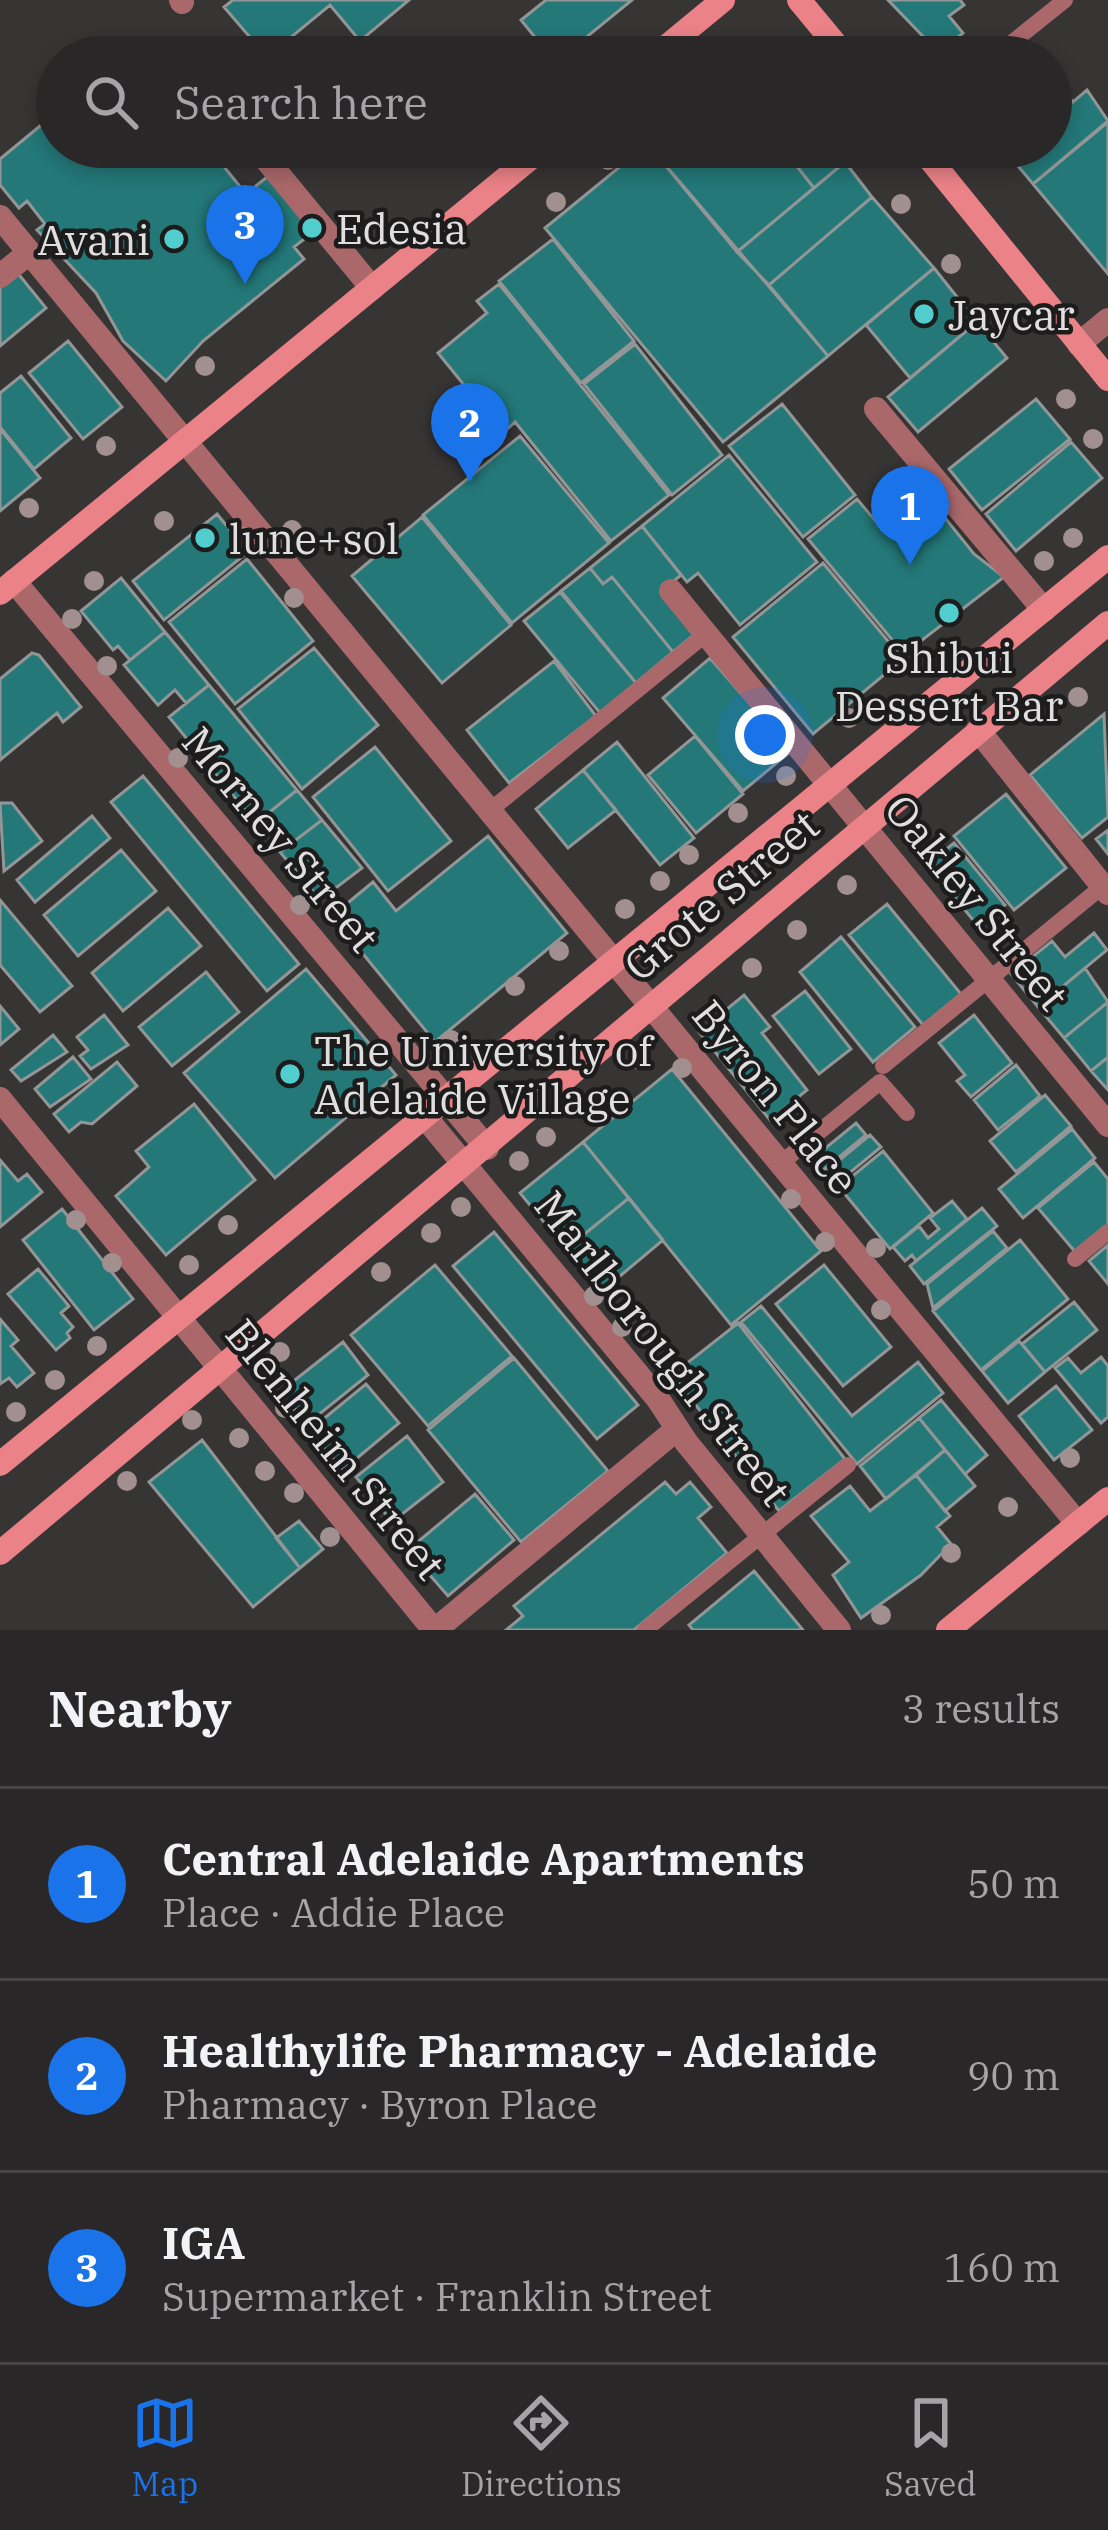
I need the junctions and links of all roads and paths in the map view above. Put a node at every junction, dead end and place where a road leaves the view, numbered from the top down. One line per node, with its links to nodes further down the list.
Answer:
1 (724, 0): 4 (main road)
2 (799, 0): 5 (main road)
3 (1065, 0): 6 (lane)
4 (680, 36)
5 (829, 36)
6 (1020, 36)
7 (273, 168): 13 (street)
8 (518, 168): 13 (main road)
9 (937, 168): 15 (main road)
10 (0, 217): 11 (street, Byron Place)
11 (29, 253): 12 (street); 18 (street, Byron Place)
12 (0, 276)
13 (372, 288): 18 (main road)
14 (1108, 320): 15 (street)
15 (1079, 344): 16 (main road)
16 (1108, 379)
17 (876, 409): 22 (street)
18 (185, 442): 20 (main road); 27 (street, Byron Place)
19 (1108, 557): 22 (main road, Grote Street)
20 (7, 587): 34 (street, Morney Street)
21 (670, 591): 24 (street, Oakley Street)
22 (1044, 610): 26 (main road, Grote Street)
23 (1108, 623): 25 (main road, Grote Street)
24 (706, 634): 26 (street, Oakley Street); 27 (lane)
25 (978, 730): 28 (main road, Grote Street); 29 (street)
26 (830, 785): 28 (street, Oakley Street); 30 (main road, Grote Street)
27 (488, 812): 30 (street, Byron Place)
28 (865, 826): 31 (street, Oakley Street); 32 (main road, Grote Street)
29 (1105, 889): 31 (lane)
30 (614, 962): 32 (street, Byron Place); 34 (main road, Grote Street)
31 (989, 980): 33 (lane); 38 (street, Oakley Street)
32 (650, 1005): 39 (main road, Grote Street); 40 (street, Byron Place)
33 (883, 1066)
34 (447, 1098): 37 (main road, Grote Street); 39 (street, Morney Street)
35 (0, 1099): 44 (street, Blenheim Street)
36 (907, 1113): 40 (lane)
37 (425, 1117): 41 (street, Marlborough Street); 44 (main road, Grote Street)
38 (1108, 1125)
39 (488, 1148): 41 (main road, Grote Street)
40 (780, 1164): 50 (street, Byron Place)
41 (466, 1165): 45 (main road, Grote Street); 46 (street, Marlborough Street)
42 (1108, 1232): 43 (lane)
43 (1075, 1259)
44 (178, 1318): 45 (street, Blenheim Street); 47 (main road, Grote Street)
45 (221, 1370): 52 (main road, Grote Street); 53 (street, Blenheim Street)
46 (677, 1430): 51 (street, Marlborough Street); 53 (street)
47 (0, 1464)
48 (848, 1465): 51 (lane)
49 (1108, 1499): 50 (main road)
50 (1078, 1524): 56 (main road)
51 (761, 1535): 54 (lane); 55 (street, Marlborough Street)
52 (4, 1543)
53 (435, 1630)
54 (645, 1630)
55 (839, 1630)
56 (948, 1630)

